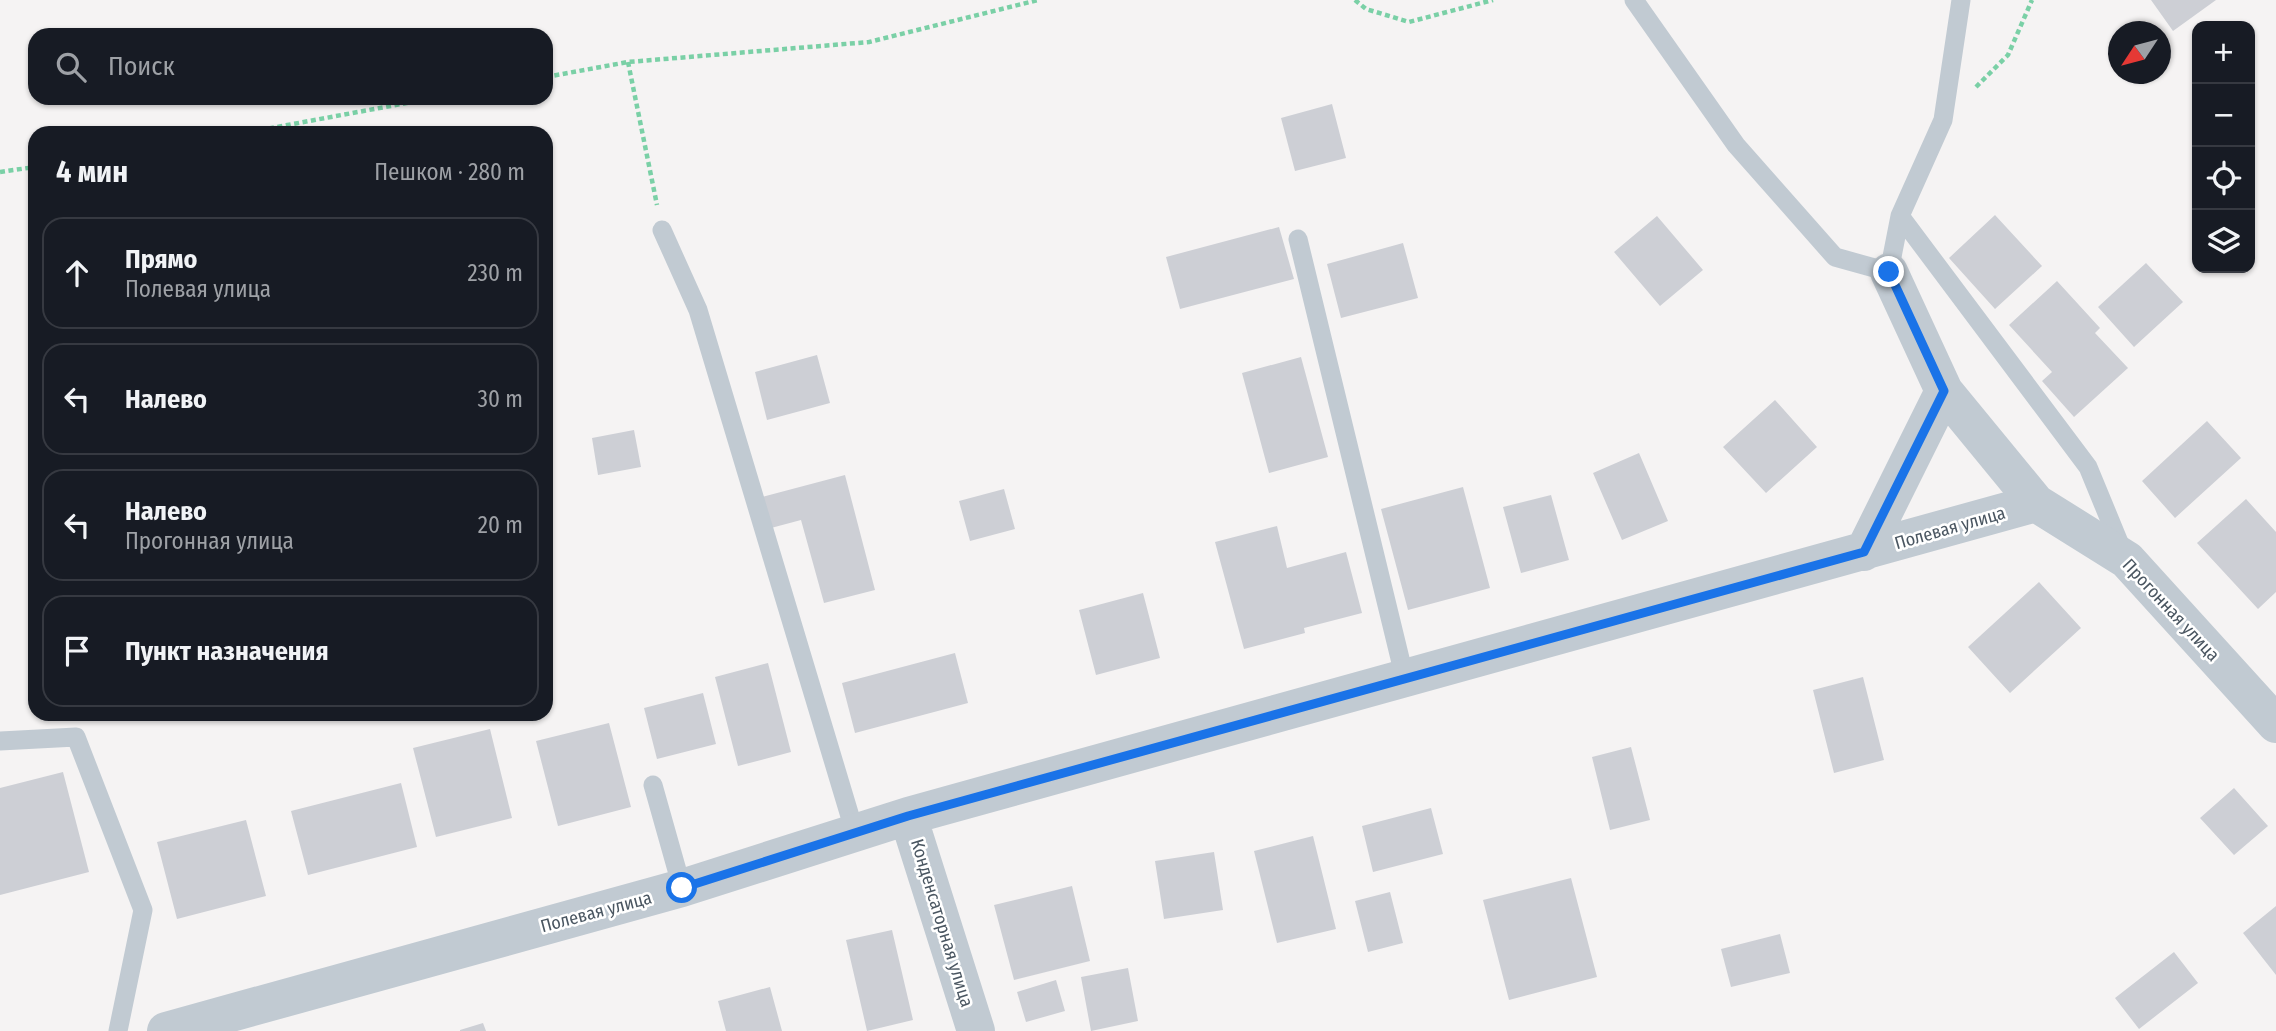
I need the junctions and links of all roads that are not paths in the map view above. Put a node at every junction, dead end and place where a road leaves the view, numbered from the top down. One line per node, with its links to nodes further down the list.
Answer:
1 (1634, 0): 6 (lane)
2 (1961, 0): 3 (lane)
3 (1900, 216): 6 (lane); 10 (lane)
4 (662, 230): 16 (lane)
5 (1298, 239): 11 (lane)
6 (1889, 272): 7 (street, Прогонная улица)
7 (1944, 391): 8 (street, Прогонная улица); 9 (street)
8 (2036, 503): 9 (street, Полевая улица); 10 (street, Прогонная улица)
9 (1864, 552): 11 (street, Полевая улица)
10 (2127, 560): 12 (street, Прогонная улица)
11 (1405, 680): 15 (street, Полевая улица)
12 (2276, 723)
13 (0, 741): 18 (lane)
14 (653, 785): 17 (lane)
15 (908, 816): 16 (street, Полевая улица); 20 (street, Конденсаторная улица)
16 (855, 832): 17 (street, Полевая улица)
17 (682, 888): 19 (street, Полевая улица)
18 (118, 1031)
19 (166, 1031)
20 (976, 1031)

